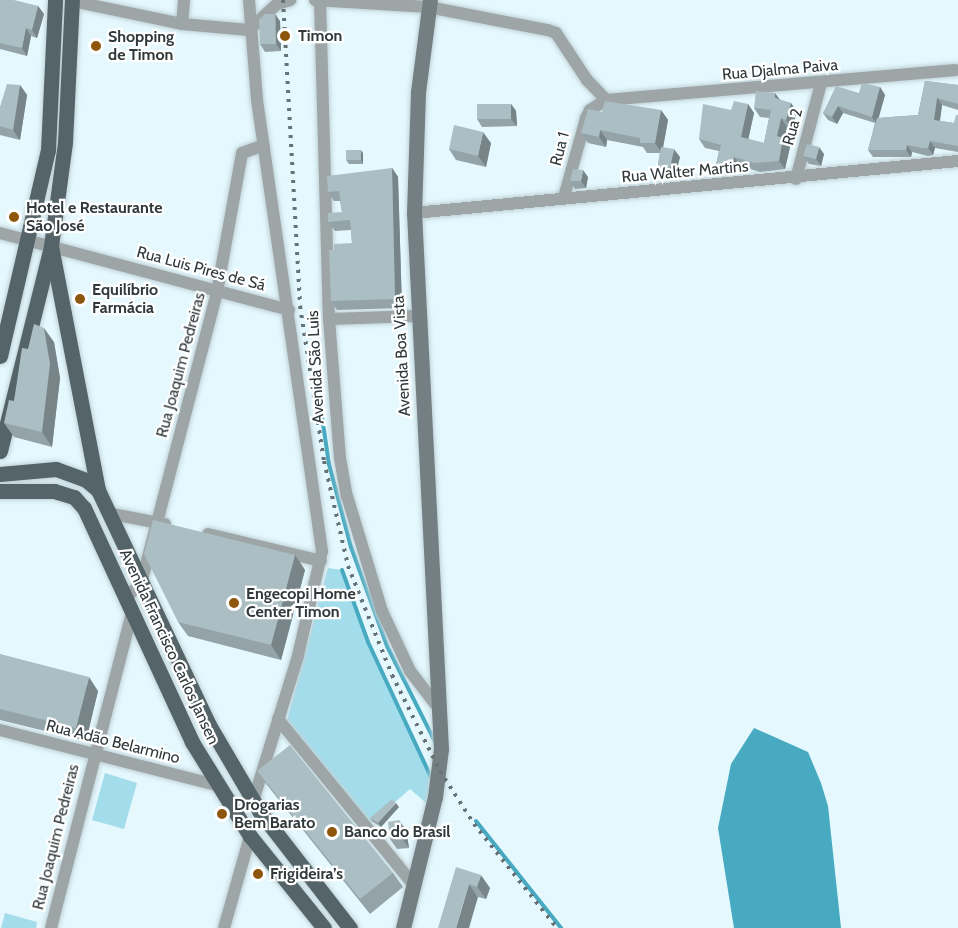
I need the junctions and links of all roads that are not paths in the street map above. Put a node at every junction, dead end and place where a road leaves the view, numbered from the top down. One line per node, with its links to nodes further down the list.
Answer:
1 (55, 0): 20 (main road)
2 (70, 0): 9 (street); 21 (main road)
3 (184, 0): 9 (street)
4 (249, 0): 10 (street, Avenida São Luis)
5 (290, 0): 10 (street)
6 (315, 0): 7 (street)
7 (320, 0): 8 (street); 25 (street, Avenida São Luis)
8 (429, 4): 13 (street); 18 (street, Avenida Boa Vista)
9 (182, 24): 10 (street)
10 (249, 30): 14 (street, Avenida São Luis)
11 (956, 70): 12 (street, Rua Djalma Paiva)
12 (821, 83): 13 (street, Rua Djalma Paiva); 16 (street, Rua 2)
13 (606, 100): 17 (street, Rua 1)
14 (264, 145): 22 (street, Rua Joaquim Pedreiras); 23 (street, Avenida São Luis)
15 (958, 161): 16 (street, Rua Walter Martins)
16 (796, 179): 17 (street, Rua Walter Martins)
17 (564, 197): 18 (street, Rua Walter Martins)
18 (414, 213): 24 (street, Avenida Boa Vista)
19 (0, 232): 20 (street, Rua Luis Pires de Sá)
20 (29, 240): 21 (street, Rua Luis Pires de Sá); 26 (main road)
21 (51, 246): 22 (street, Rua Luis Pires de Sá); 27 (main road); 29 (main road, Avenida Francisco Carlos Jansen)
22 (218, 292): 23 (street, Rua Luis Pires de Sá); 32 (street, Rua Joaquim Pedreiras)
23 (289, 310): 33 (street, Avenida São Luis)
24 (417, 316): 25 (street); 37 (street, Avenida Boa Vista)
25 (329, 320): 37 (street, Avenida São Luis)
26 (0, 356)
27 (0, 451)
28 (0, 474): 29 (main road, Avenida Francisco Carlos Jansen)
29 (98, 490): 31 (main road, Avenida Francisco Carlos Jansen)
30 (0, 491): 35 (main road, Avenida Francisco Carlos Jansen)
31 (112, 514): 32 (street); 34 (main road, Avenida Francisco Carlos Jansen)
32 (157, 522): 33 (street); 34 (street, Rua Joaquim Pedreiras)
33 (321, 561): 38 (street)
34 (141, 584): 35 (street); 42 (main road, Avenida Francisco Carlos Jansen)
35 (125, 598): 36 (main road, Avenida Francisco Carlos Jansen)
36 (131, 616): 40 (street, Rua Joaquim Pedreiras); 41 (main road, Avenida Francisco Carlos Jansen)
37 (440, 710): 44 (street, Avenida Boa Vista)
38 (278, 719): 42 (street); 44 (street)
39 (0, 730): 40 (street, Rua Adão Belarmino)
40 (94, 755): 41 (street, Rua Adão Belarmino); 45 (street, Rua Joaquim Pedreiras)
41 (219, 786): 43 (main road, Avenida Francisco Carlos Jansen)
42 (253, 801): 48 (main road, Avenida Francisco Carlos Jansen)
43 (250, 836): 46 (street); 47 (main road, Avenida Francisco Carlos Jansen)
44 (413, 884): 49 (street, Avenida Boa Vista)
45 (51, 928)
46 (224, 928)
47 (324, 928)
48 (350, 928)
49 (403, 928)

